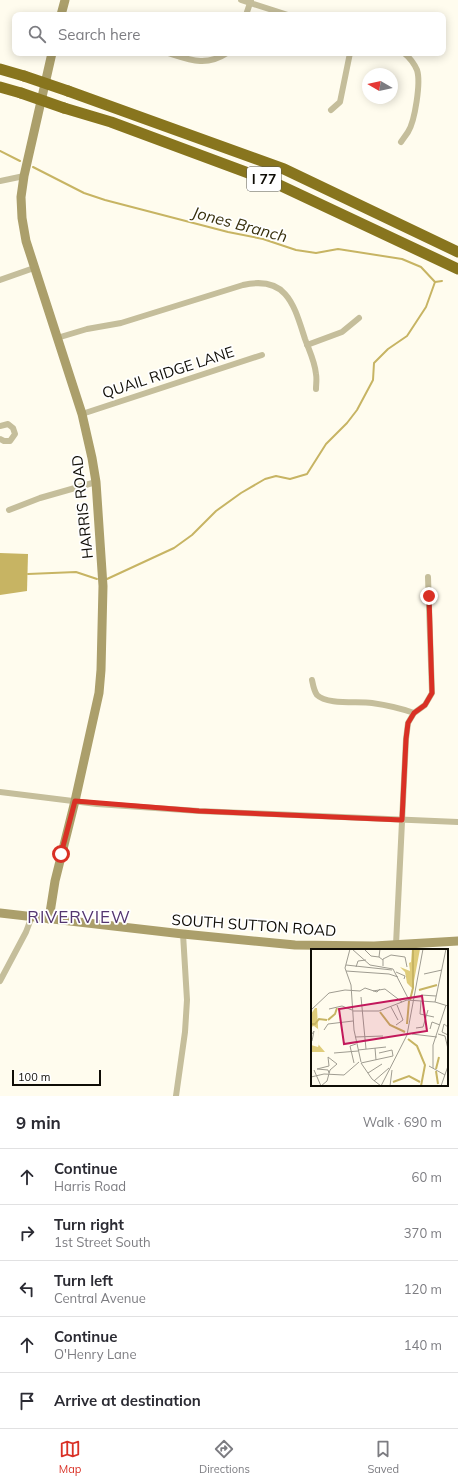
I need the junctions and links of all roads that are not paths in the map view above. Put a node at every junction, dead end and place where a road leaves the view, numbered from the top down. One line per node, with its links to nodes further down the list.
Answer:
1 (65, 0): 4 (street)
2 (241, 0): 3 (street)
3 (250, 2): 5 (street); 6 (street)
4 (62, 12)
5 (247, 12)
6 (279, 12)
7 (51, 56): 16 (street, HARRIS ROAD)
8 (178, 56): 9 (street)
9 (223, 56)
10 (349, 56): 14 (street)
11 (408, 56): 15 (street)
12 (0, 68): 18 (highway, I 77, bridge)
13 (0, 87): 20 (highway, I 77, bridge)
14 (332, 110)
15 (401, 142)
16 (24, 176): 17 (street); 19 (street, HARRIS ROAD)
17 (0, 181)
18 (458, 252)
19 (34, 268): 21 (street); 23 (street, HARRIS ROAD)
20 (458, 269)
21 (0, 280)
22 (359, 318): 24 (street)
23 (57, 338): 24 (street); 27 (street, HARRIS ROAD)
24 (307, 345): 26 (street)
25 (262, 355): 27 (street, QUAIL RIDGE LANE)
26 (316, 389)
27 (82, 414): 30 (street, HARRIS ROAD)
28 (0, 426): 29 (street)
29 (0, 439)
30 (96, 482): 31 (street); 36 (street, HARRIS ROAD)
31 (9, 510)
32 (428, 577): 34 (street)
33 (312, 680): 34 (street)
34 (414, 713): 37 (street)
35 (0, 792): 36 (street)
36 (75, 801): 37 (street); 41 (street, HARRIS ROAD)
37 (402, 820): 38 (street); 44 (street)
38 (458, 822)
39 (0, 913): 40 (street, SOUTH SUTTON ROAD)
40 (32, 916): 41 (street, SOUTH SUTTON ROAD); 45 (street)
41 (49, 918): 42 (street, SOUTH SUTTON ROAD)
42 (183, 934): 44 (street, SOUTH SUTTON ROAD); 46 (street)
43 (458, 941): 44 (street, SOUTH SUTTON ROAD)
44 (396, 945)
45 (0, 981)
46 (176, 1096)

